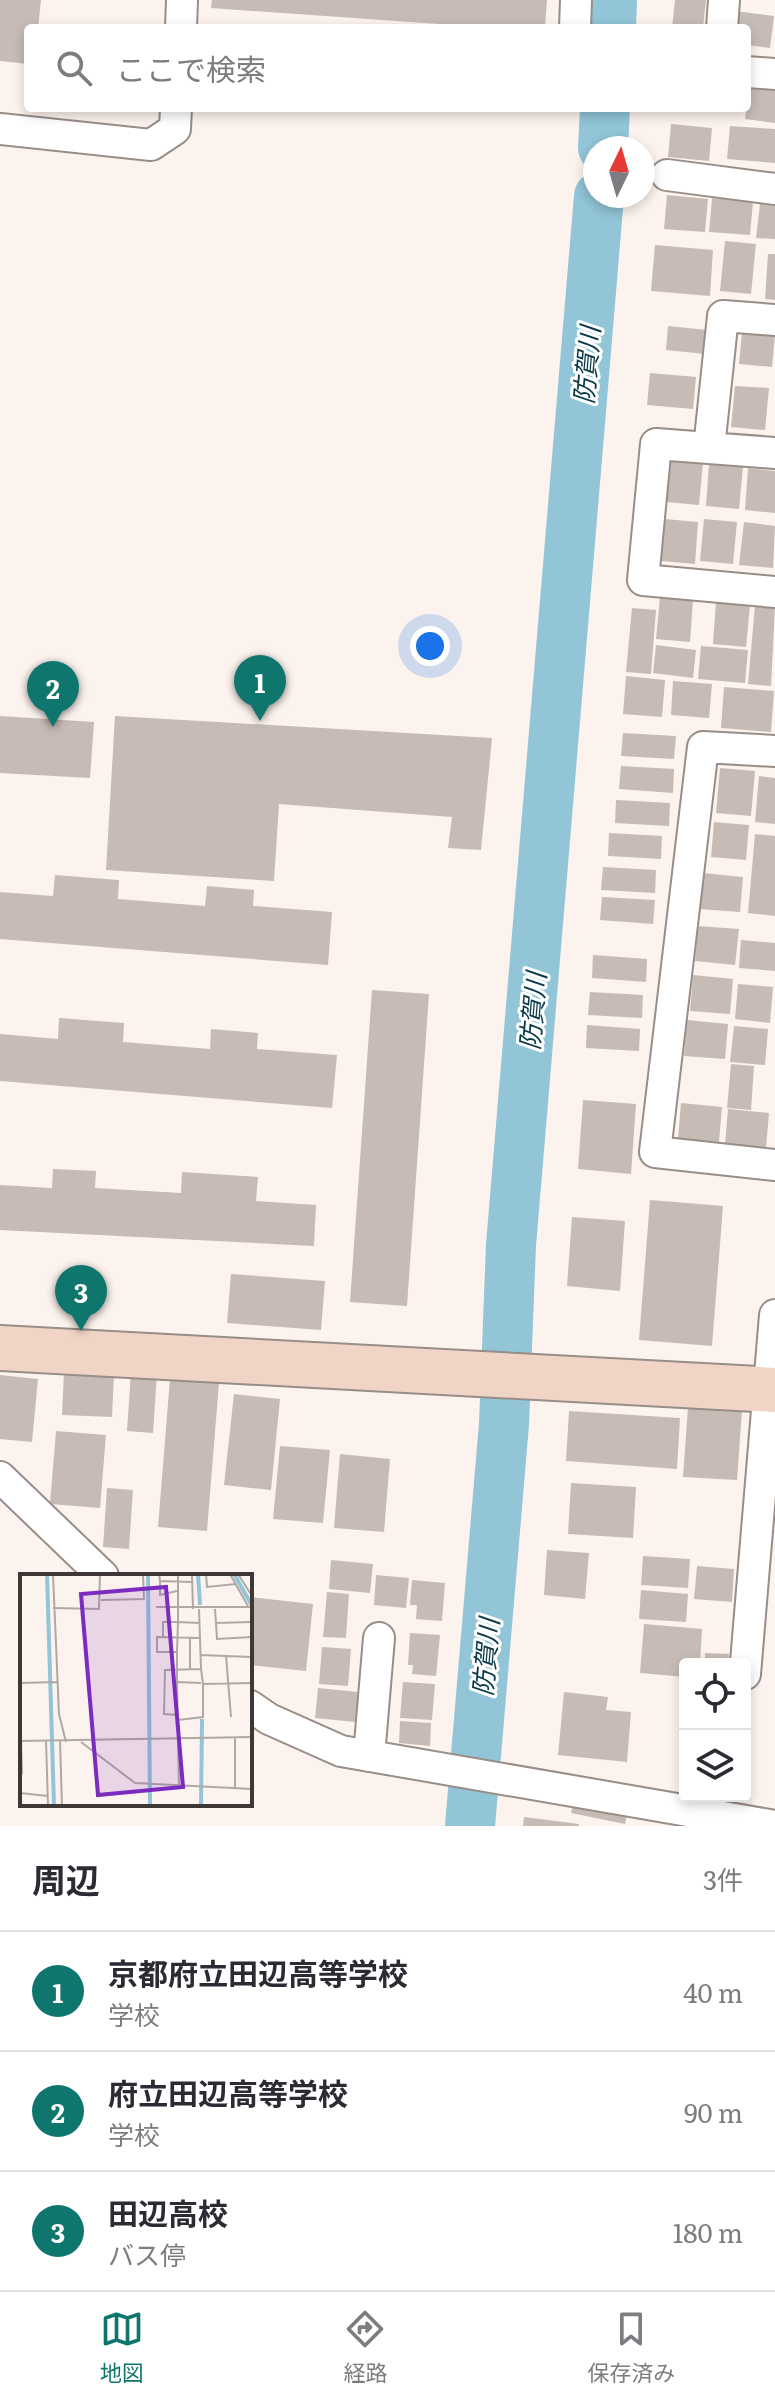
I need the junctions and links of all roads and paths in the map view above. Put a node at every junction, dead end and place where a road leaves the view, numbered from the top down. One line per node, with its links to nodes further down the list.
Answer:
1 (182, 0): 4 (street)
2 (576, 0): 5 (street)
3 (724, 0): 6 (street)
4 (181, 24)
5 (575, 24)
6 (722, 24)
7 (751, 72): 8 (street)
8 (775, 74)
9 (176, 112): 10 (street)
10 (0, 129)
11 (667, 175): 12 (street)
12 (775, 189)
13 (775, 320): 14 (street)
14 (709, 448): 15 (street); 16 (street)
15 (775, 453)
16 (775, 592)
17 (775, 751): 18 (street)
18 (775, 1165)
19 (775, 1315): 21 (street)
20 (0, 1348): 21 (street)
21 (773, 1390): 25 (street)
22 (0, 1477): 23 (street)
23 (101, 1574)
24 (379, 1638): 27 (street)
25 (747, 1658)
26 (252, 1707): 27 (street)
27 (369, 1756): 29 (street)
28 (734, 1807): 29 (street); 30 (street)
29 (658, 1815)
30 (775, 1826)

